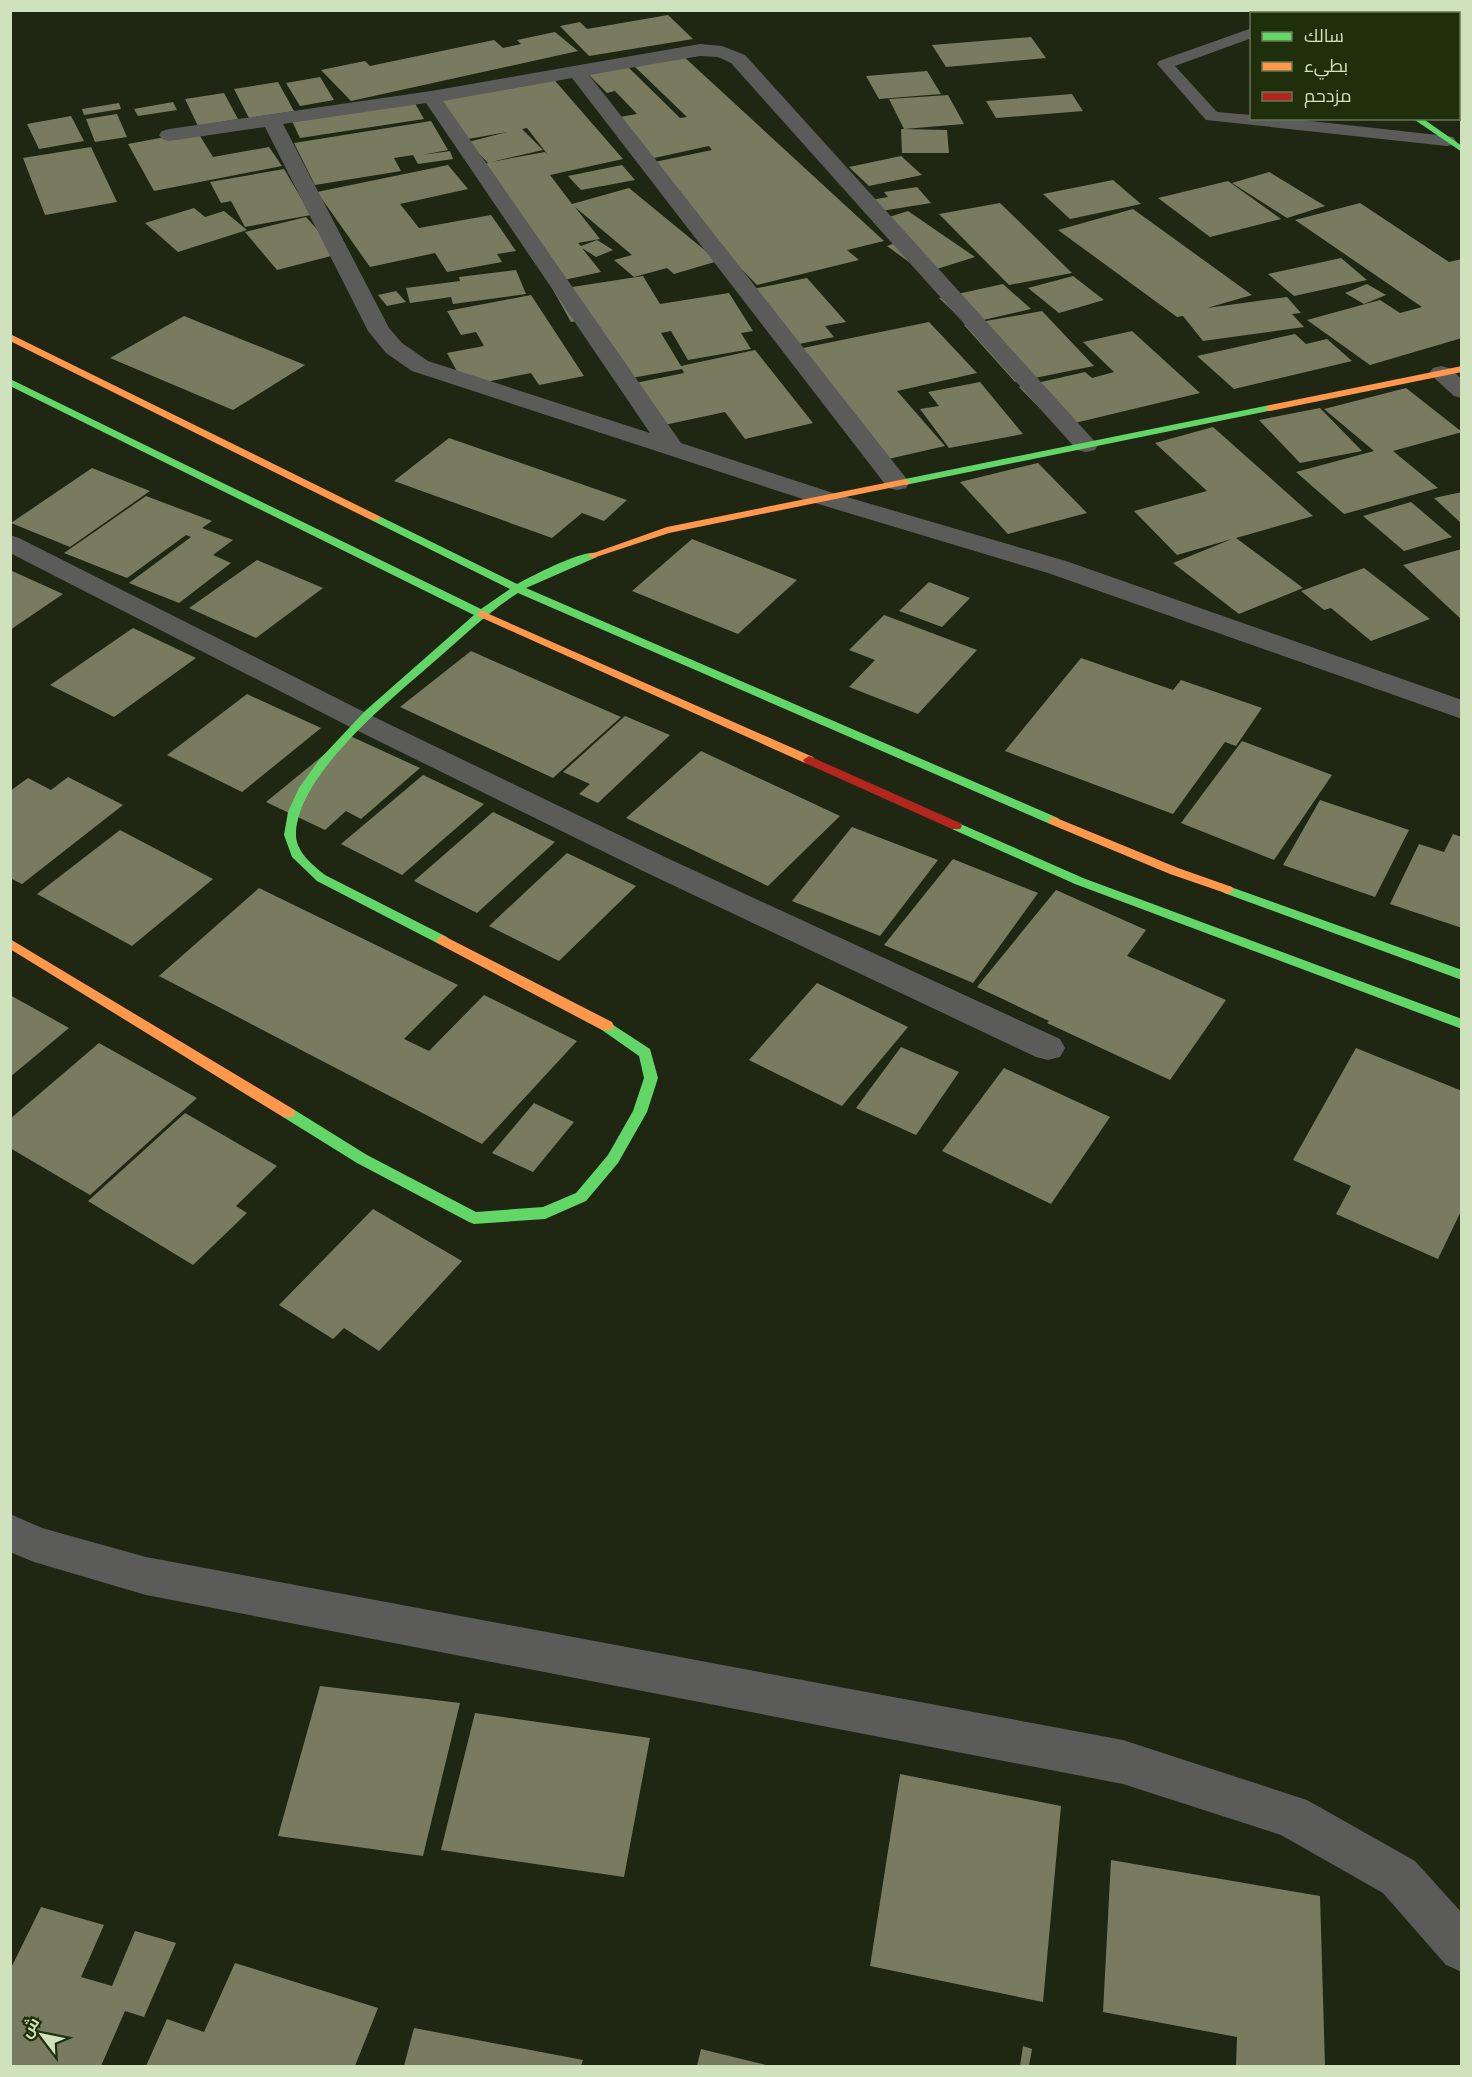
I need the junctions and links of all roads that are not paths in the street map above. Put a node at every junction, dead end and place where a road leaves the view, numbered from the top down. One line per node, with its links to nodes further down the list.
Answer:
1 (1250, 33): 7 (lane)
2 (578, 73): 3 (street); 12 (street); 14 (street)
3 (431, 97): 4 (street); 13 (street)
4 (271, 120): 6 (street); 13 (street)
5 (1419, 120): 7 (main road)
6 (169, 135)
7 (1457, 144)
8 (10, 337): 17 (main road)
9 (1451, 371): 11 (street); 12 (main road)
10 (10, 382): 18 (main road)
11 (1461, 391)
12 (1086, 445): 14 (main road)
13 (672, 448): 15 (street)
14 (897, 483): 15 (main road)
15 (824, 498): 17 (main road); 19 (street)
16 (10, 543): 20 (street)
17 (518, 589): 18 (main road); 22 (main road)
18 (482, 614): 20 (main road); 23 (main road)
19 (1461, 710)
20 (360, 720): 21 (main road); 24 (street)
21 (10, 943)
22 (1461, 975)
23 (1461, 1024)
24 (1048, 1048)
25 (10, 1532): 26 (street)
26 (1461, 1949)

